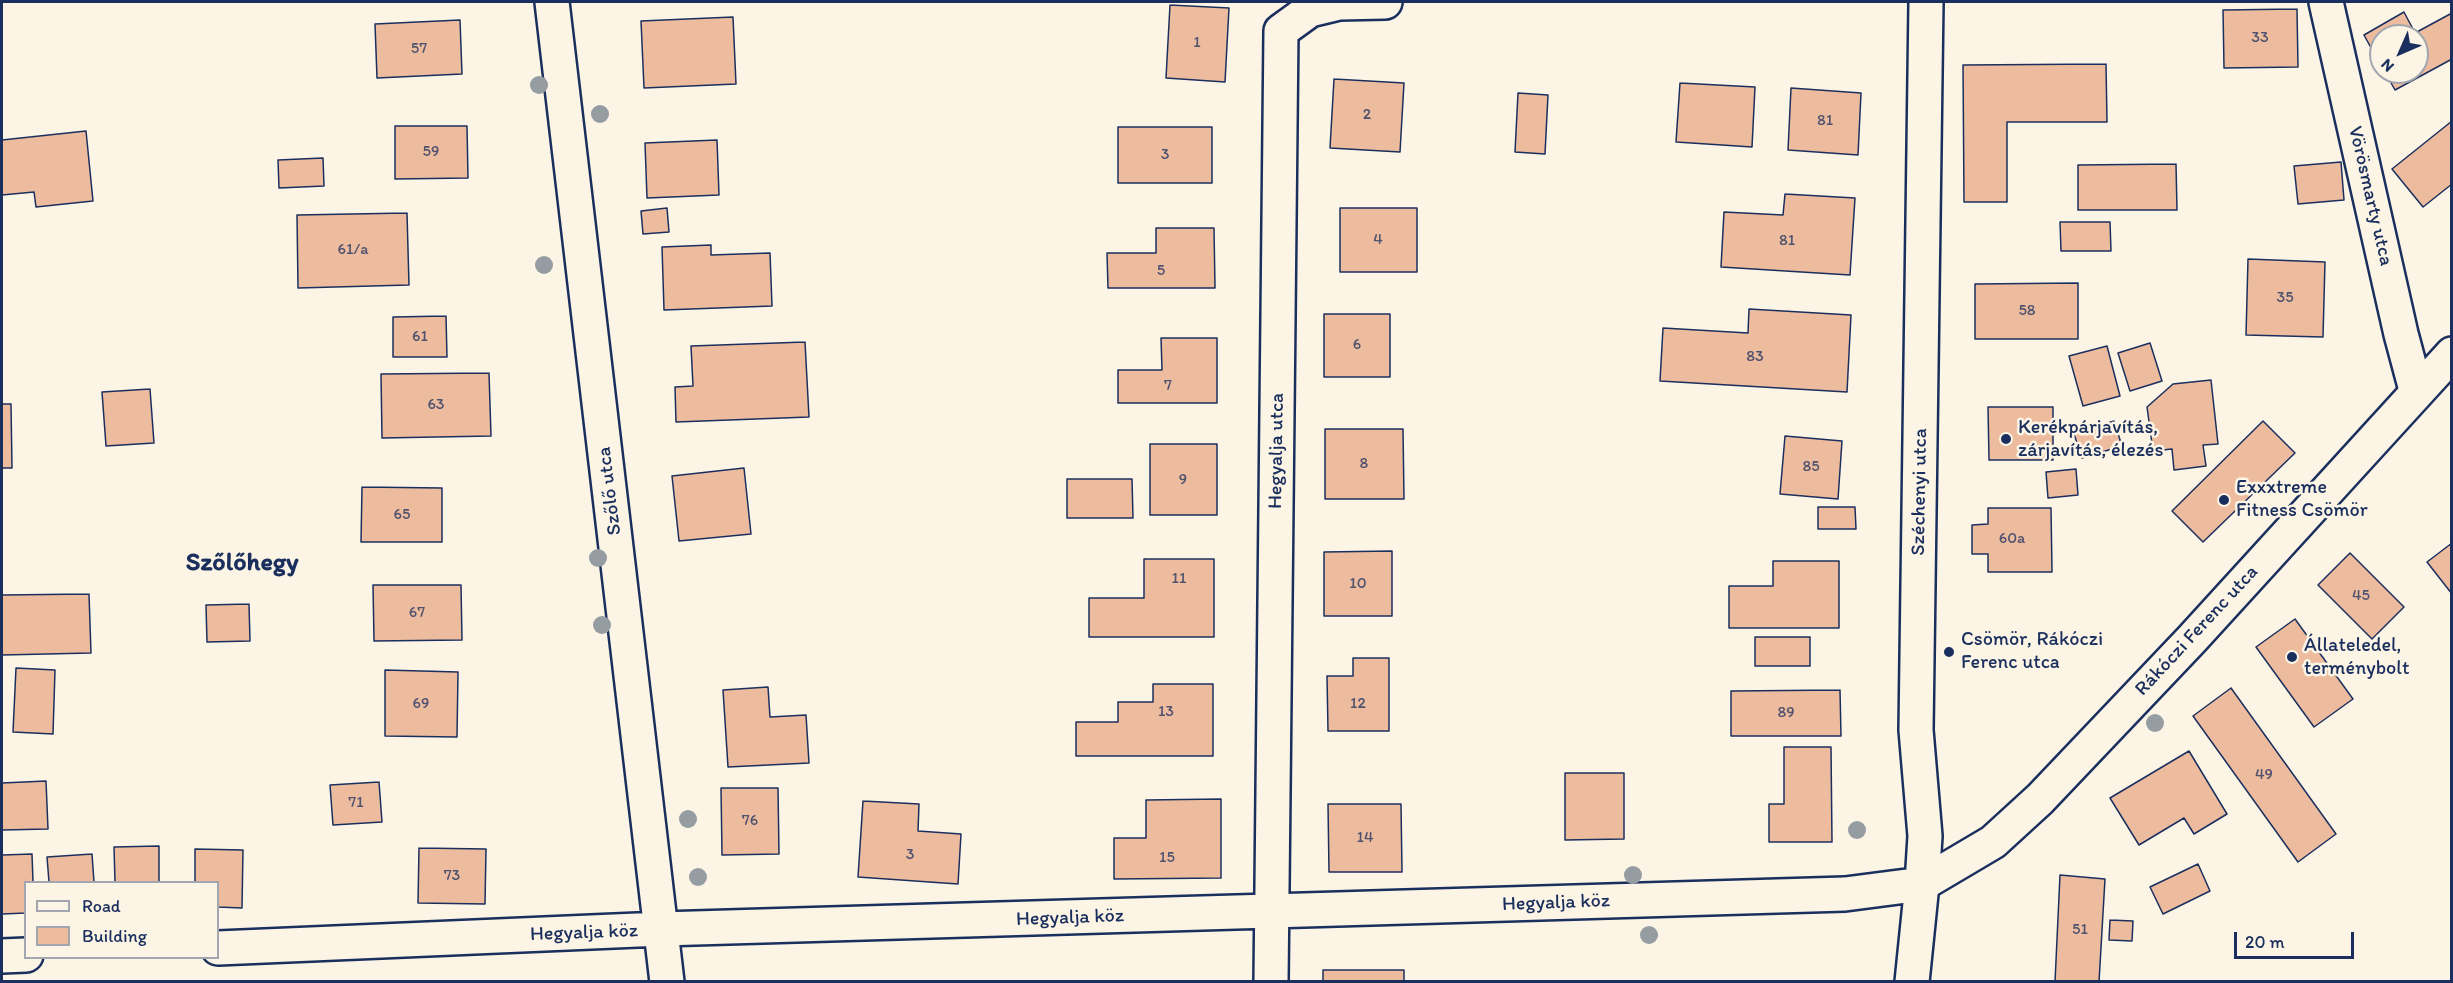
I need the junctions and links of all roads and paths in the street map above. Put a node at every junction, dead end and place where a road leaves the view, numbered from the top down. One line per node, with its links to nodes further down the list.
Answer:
1 (552, 2): 10 (street, Szőlő utca)
2 (1385, 2): 5 (street, Hegyalja utca)
3 (1926, 2): 8 (street, Széchenyi utca)
4 (2326, 2): 7 (street, Vörösmarty utca)
5 (1280, 16): 9 (street, Hegyalja utca)
6 (2451, 354): 7 (street, Rákóczi Ferenc utca)
7 (2416, 390): 8 (street, Rákóczi Ferenc utca)
8 (1923, 884): 9 (street, Hegyalja köz); 16 (street, Széchenyi utca)
9 (1272, 912): 10 (street, Hegyalja köz); 15 (street, Hegyalja utca)
10 (662, 929): 11 (street, Hegyalja köz); 14 (street, Szőlő utca)
11 (219, 948)
12 (24, 955): 13 (street)
13 (2, 956)
14 (667, 981)
15 (1271, 981)
16 (1912, 981)

